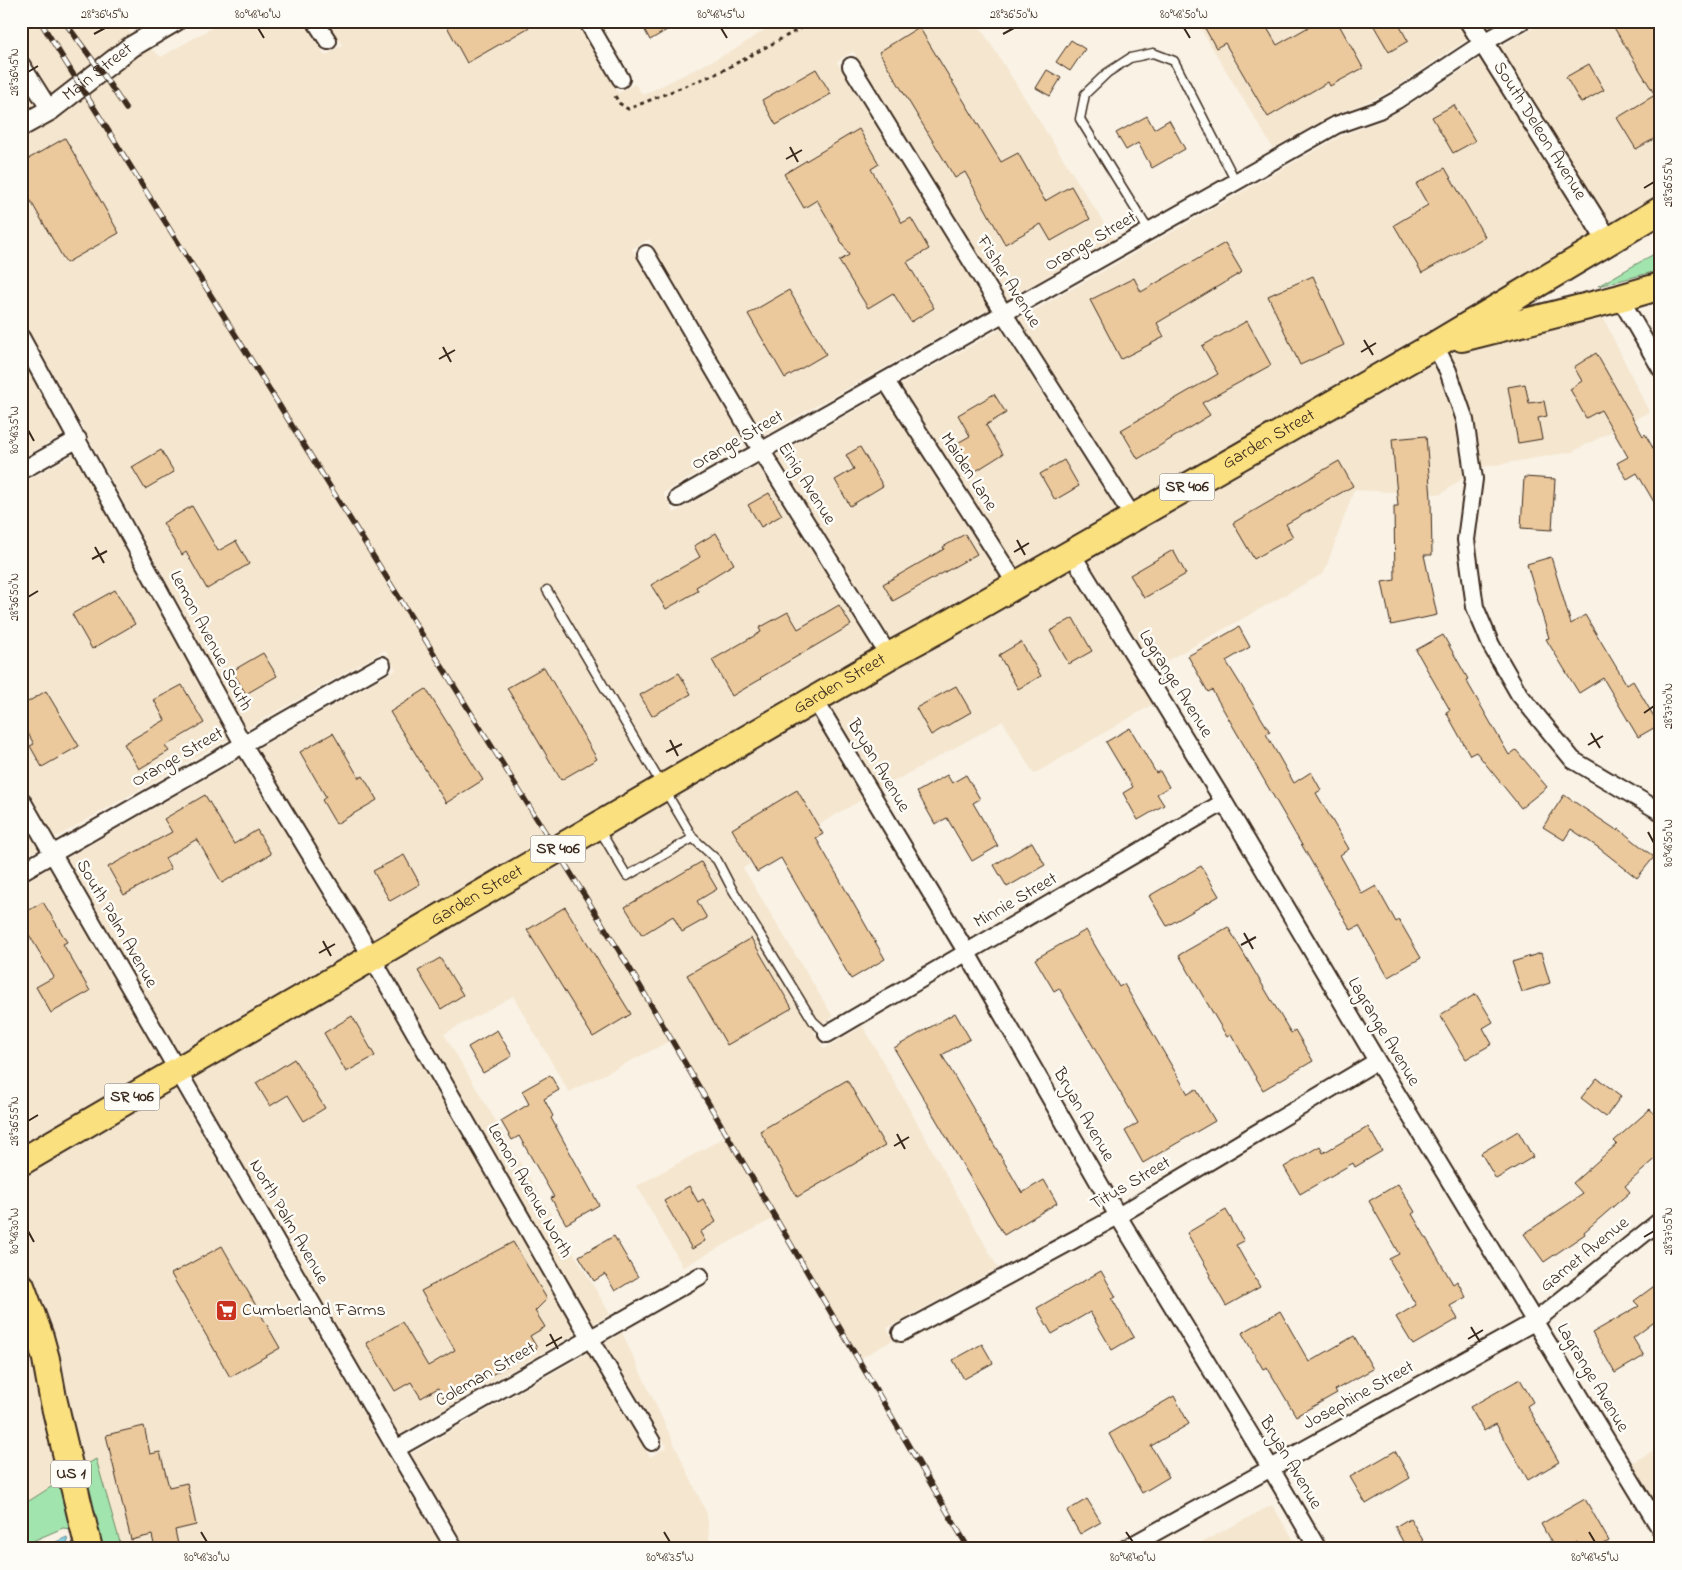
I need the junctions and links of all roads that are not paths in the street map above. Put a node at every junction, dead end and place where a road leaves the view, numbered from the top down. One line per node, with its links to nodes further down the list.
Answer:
1 (175, 21): 11 (street, Main Street)
2 (315, 21): 6 (street)
3 (587, 21): 10 (street)
4 (1470, 21): 7 (street, South Deleon Avenue)
5 (1522, 21): 7 (street, Orange Street)
6 (328, 41)
7 (1483, 43): 13 (street, Orange Street); 16 (street, South Deleon Avenue)
8 (21, 64): 11 (street)
9 (851, 66): 20 (street, Fisher Avenue)
10 (622, 79)
11 (50, 110): 12 (street, Main Street)
12 (21, 126)
13 (1236, 182): 15 (street, Orange Street); 15 (lane)
14 (1661, 210): 16 (main road, Garden Street / SR 406)
15 (1149, 232): 20 (street, Orange Street)
16 (1608, 241): 22 (main road, Garden Street / SR 406)
17 (646, 254): 26 (street, Einig Avenue)
18 (1661, 286): 19 (main road)
19 (1620, 298): 22 (main road); 23 (street)
20 (1004, 314): 24 (street, Orange Street); 29 (street, Fisher Avenue)
21 (21, 337): 25 (street, Lemon Avenue South)
22 (1435, 345): 29 (main road, Garden Street / SR 406); 40 (street)
23 (1661, 369)
24 (886, 381): 26 (street, Orange Street); 31 (street, Maiden Lane)
25 (78, 439): 27 (street); 36 (street, Lemon Avenue South)
26 (761, 450): 28 (street, Orange Street); 33 (street, Einig Avenue)
27 (21, 471)
28 (678, 498)
29 (1133, 518): 30 (main road, Garden Street / SR 406)
30 (1072, 554): 31 (main road, Garden Street / SR 406); 39 (street, Lagrange Avenue)
31 (1016, 584): 33 (main road, Garden Street / SR 406)
32 (547, 590): 37 (lane)
33 (889, 656): 35 (main road, Garden Street / SR 406)
34 (382, 665): 36 (street, Orange Street)
35 (815, 700): 37 (main road, Garden Street / SR 406); 45 (street, Bryan Avenue)
36 (243, 744): 43 (street, Orange Street); 46 (street, Lemon Avenue South)
37 (664, 788): 41 (main road, Garden Street / SR 406); 42 (lane)
38 (21, 799): 43 (street, South Palm Avenue)
39 (1224, 802): 45 (street, Minnie Street); 48 (street, Lagrange Avenue)
40 (1661, 812)
41 (598, 826): 42 (lane); 46 (main road, Garden Street / SR 406)
42 (692, 838): 47 (lane)
43 (52, 853): 44 (street, Orange Street); 49 (street, South Palm Avenue)
44 (21, 872)
45 (967, 953): 47 (street, Minnie Street); 51 (street, Bryan Avenue)
46 (372, 958): 49 (main road, Garden Street / SR 406); 57 (street, Lemon Avenue North)
47 (827, 1034)
48 (1377, 1061): 51 (street, Titus Street); 55 (street, Lagrange Avenue)
49 (178, 1070): 50 (main road, Garden Street / SR 406); 59 (street, North Palm Avenue)
50 (21, 1162)
51 (1118, 1216): 56 (street, Titus Street); 60 (street, Bryan Avenue)
52 (1661, 1220): 55 (street, Garnet Avenue)
53 (700, 1276): 57 (street, Coleman Street)
54 (21, 1286): 62 (main road, US 1)
55 (1534, 1322): 60 (street, Josephine Street); 61 (street, Lagrange Avenue)
56 (901, 1334)
57 (590, 1338): 58 (street, Lemon Avenue North); 59 (street, Coleman Street)
58 (652, 1442)
59 (396, 1450): 63 (street, North Palm Avenue)
60 (1270, 1467): 64 (street, Josephine Street); 65 (street, Bryan Avenue)
61 (1661, 1530)
62 (89, 1549)
63 (455, 1549)
64 (1125, 1549)
65 (1318, 1549)

